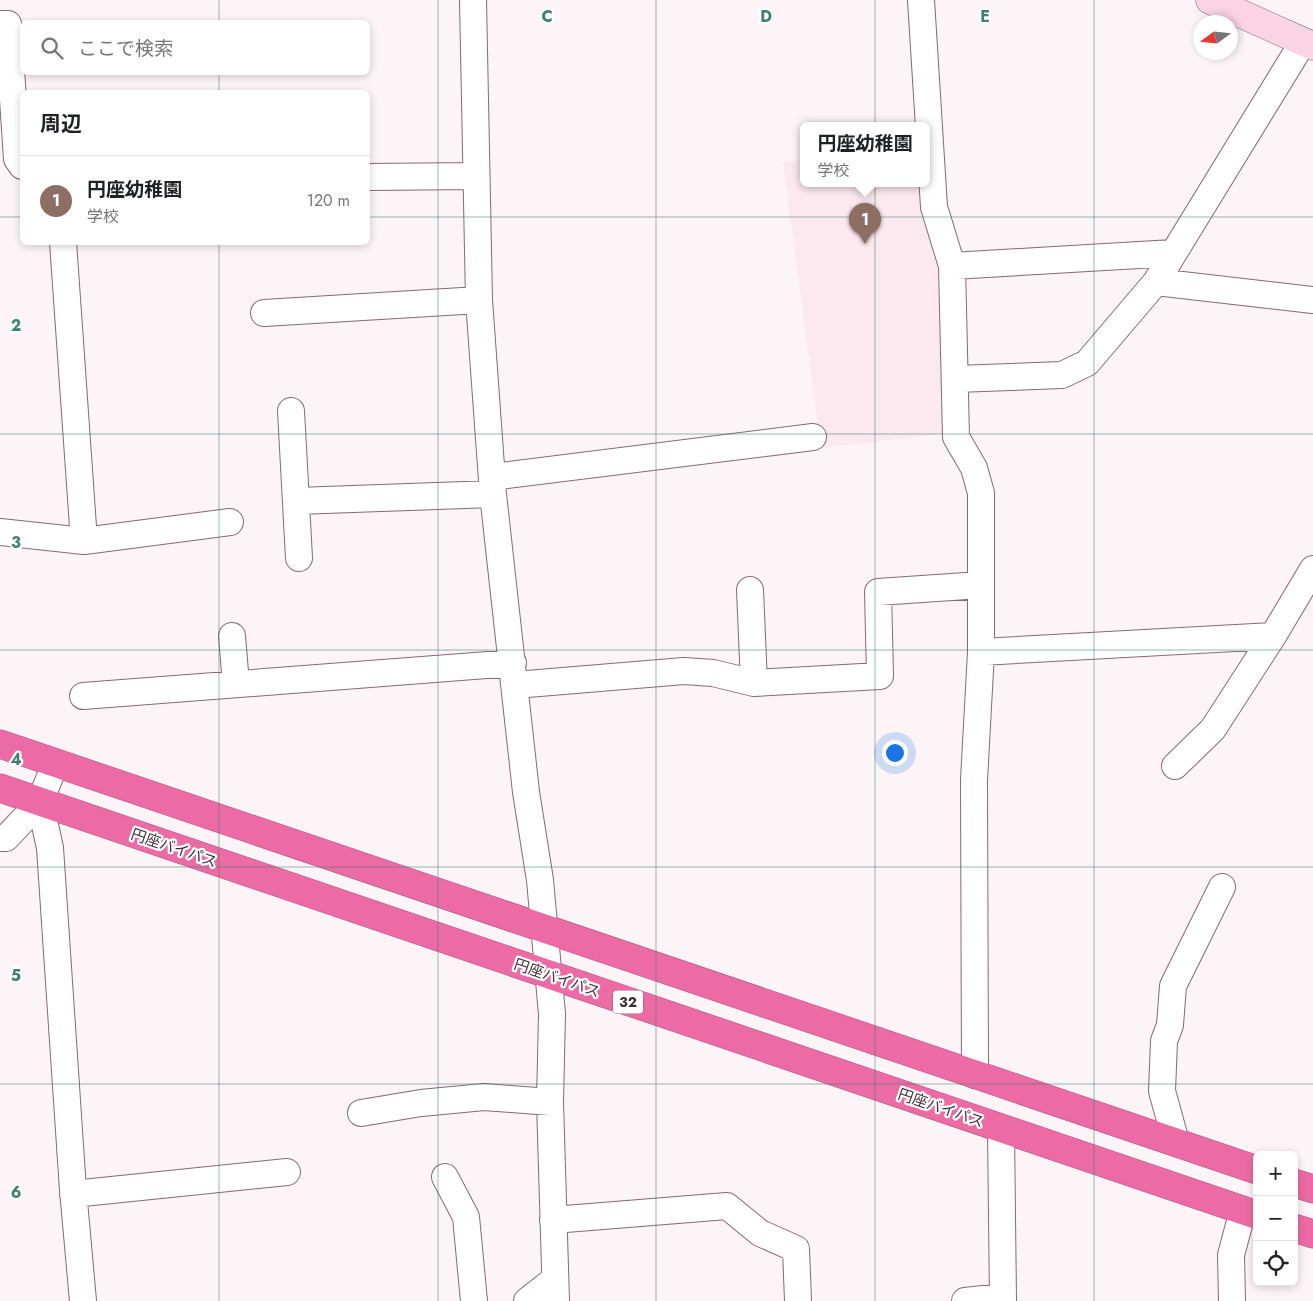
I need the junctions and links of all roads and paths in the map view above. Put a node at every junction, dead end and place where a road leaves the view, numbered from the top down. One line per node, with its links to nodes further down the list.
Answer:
1 (474, 0): 10 (street)
2 (921, 0): 7 (street)
3 (1210, 0): 5 (main road)
4 (0, 24): 6 (street)
5 (1308, 44): 13 (street)
6 (18, 111): 9 (street)
7 (929, 122)
8 (930, 143): 14 (street)
9 (20, 163)
10 (475, 176): 11 (street); 16 (street)
11 (370, 177)
12 (64, 245): 26 (street)
13 (1174, 253): 14 (street); 15 (street)
14 (952, 266): 19 (street)
15 (1156, 282): 17 (street); 19 (street)
16 (479, 300): 18 (street); 22 (street)
17 (1313, 300)
18 (264, 314)
19 (956, 380): 29 (street)
20 (291, 411): 23 (street)
21 (813, 438): 22 (street)
22 (493, 486): 23 (street); 34 (street)
23 (297, 501): 27 (street)
24 (230, 522): 26 (street)
25 (0, 532): 26 (street)
26 (84, 541)
27 (299, 558)
28 (1313, 569): 32 (street)
29 (981, 585): 33 (street); 35 (street)
30 (750, 590): 35 (street)
31 (232, 636): 36 (street)
32 (1273, 636): 33 (street); 40 (street)
33 (981, 652): 47 (street)
34 (514, 674): 35 (street); 36 (street); 45 (street)
35 (754, 683)
36 (236, 684): 37 (street)
37 (83, 696)
38 (0, 744): 39 (highway)
39 (56, 764): 42 (street); 45 (highway)
40 (1175, 766)
41 (0, 788): 42 (highway, 円座バイパス / 32)
42 (40, 802): 43 (street); 46 (highway, 円座バイパス / 32); 57 (street)
43 (0, 838)
44 (1222, 887): 51 (street)
45 (544, 929): 46 (street); 47 (highway)
46 (548, 975): 48 (street); 50 (highway, 円座バイパス / 32)
47 (975, 1074): 51 (highway)
48 (550, 1102): 49 (street); 59 (street)
49 (361, 1113)
50 (1000, 1129): 58 (highway, 円座バイパス / 32); 63 (street)
51 (1176, 1142): 52 (highway)
52 (1253, 1169)
53 (287, 1172): 57 (street)
54 (445, 1177): 65 (street)
55 (1298, 1184): 56 (highway)
56 (1313, 1190)
57 (73, 1194): 64 (street)
58 (1250, 1213): 69 (street)
59 (553, 1220): 62 (street); 67 (street)
60 (1298, 1229): 61 (highway)
61 (1313, 1234)
62 (556, 1290): 66 (street)
63 (1002, 1299): 68 (street)
64 (83, 1301)
65 (474, 1301)
66 (527, 1301)
67 (798, 1301)
68 (966, 1301)
69 (1232, 1301)

